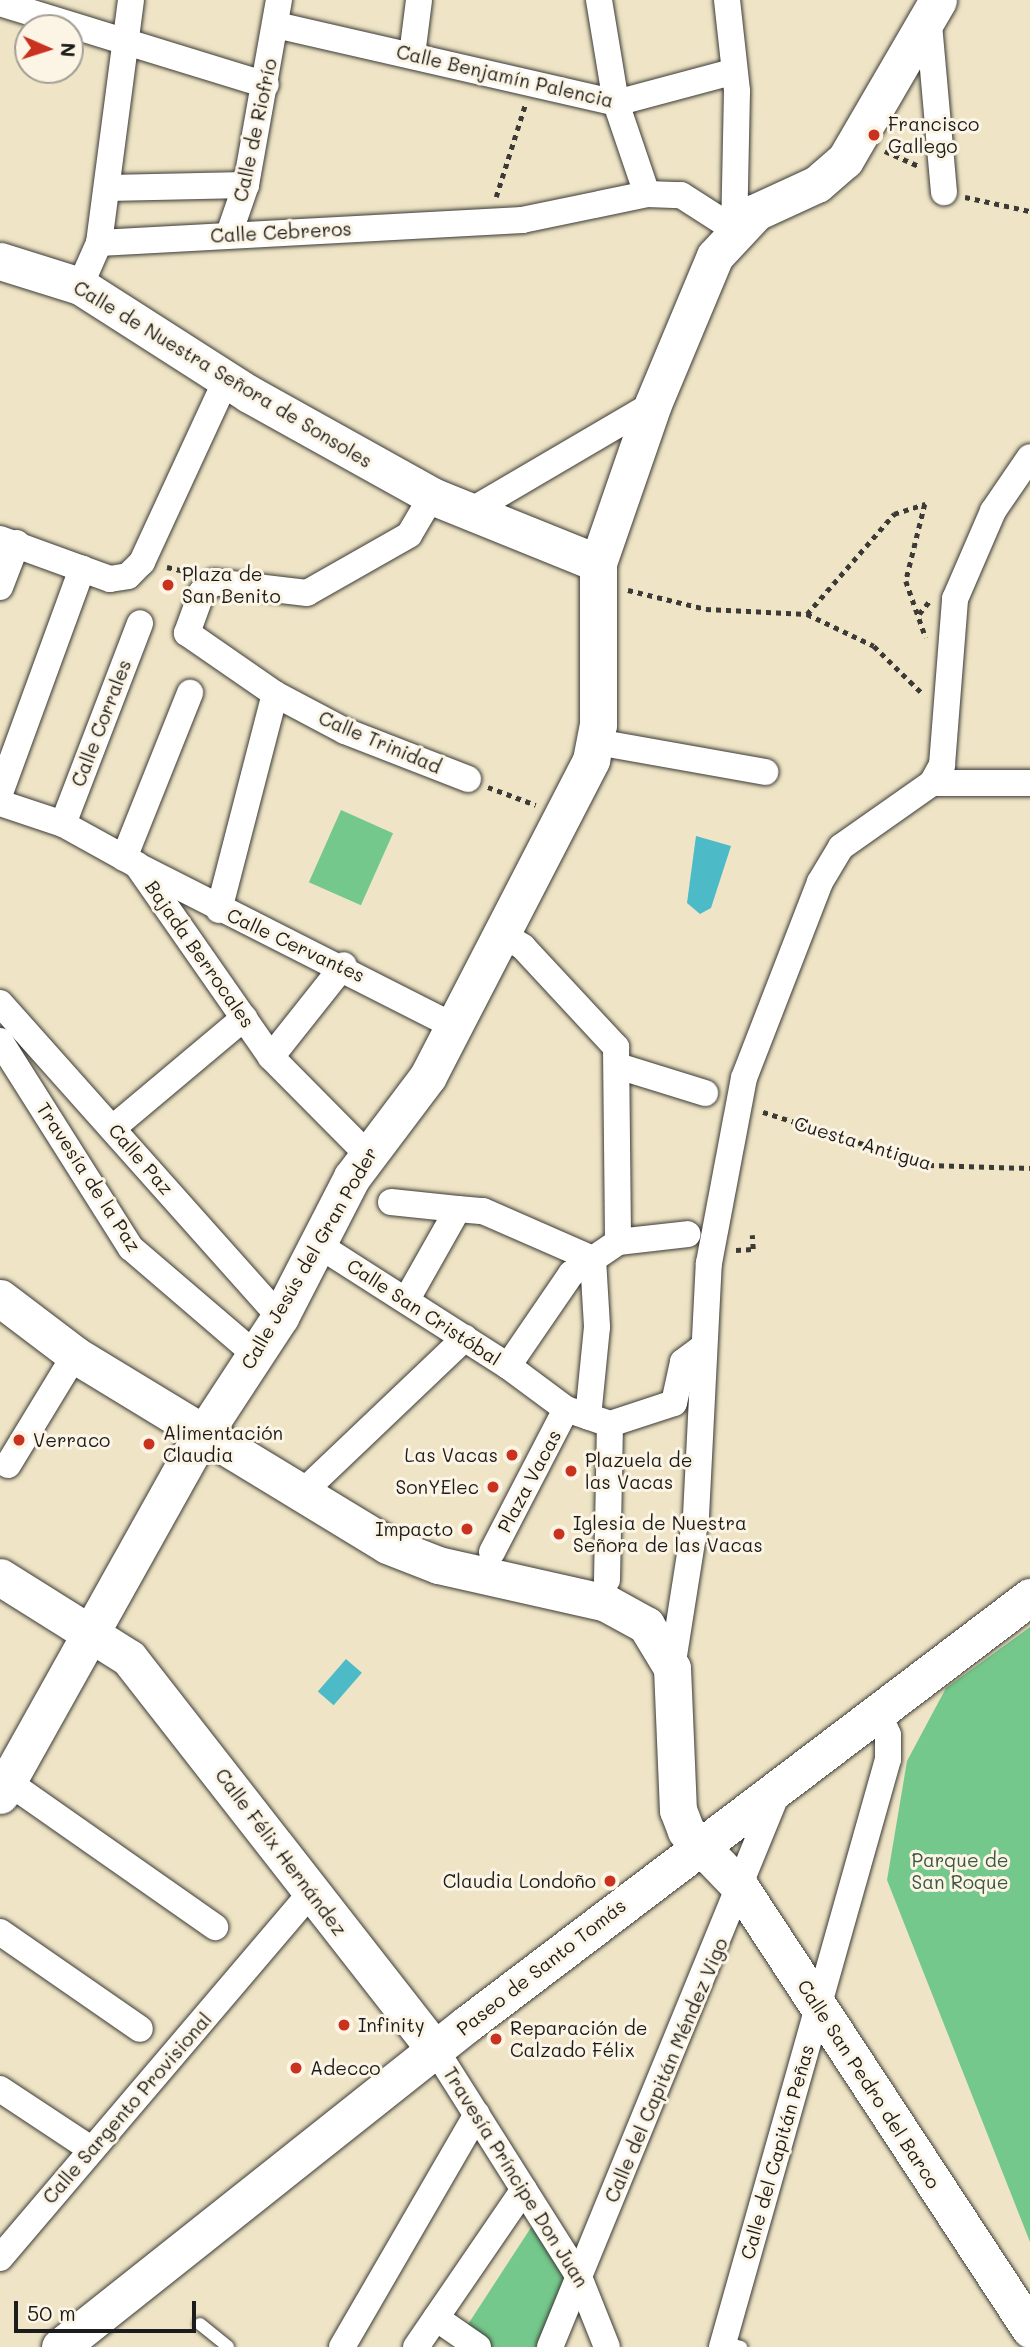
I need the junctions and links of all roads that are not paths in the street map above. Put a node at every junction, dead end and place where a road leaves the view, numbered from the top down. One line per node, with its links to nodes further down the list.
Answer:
1 (131, 0): 8 (street)
2 (419, 0): 9 (street)
3 (727, 0): 10 (street)
4 (601, 1): 12 (street)
5 (4, 3): 8 (street)
6 (933, 7): 14 (street); 17 (street)
7 (278, 13): 9 (street, Calle Benjamín Palencia); 11 (street, Calle de Riofrío)
8 (123, 45): 11 (street); 15 (street)
9 (412, 55): 12 (street, Calle Benjamín Palencia)
10 (732, 72): 12 (street, Calle Benjamín Palencia); 17 (street)
11 (266, 85): 13 (street, Calle de Riofrío)
12 (616, 103): 16 (street)
13 (246, 185): 15 (street); 18 (street, Calle de Riofrío)
14 (943, 185)
15 (108, 188): 19 (street)
16 (647, 194): 17 (street, Calle Cebreros); 18 (street, Calle Cebreros)
17 (734, 229): 23 (street, Calle Jesús del Gran Poder)
18 (229, 234): 19 (street, Calle Cebreros)
19 (99, 243): 21 (street)
20 (0, 261): 21 (street, Calle de Nuestra Señora de Sonsoles)
21 (80, 286): 22 (street, Calle de Nuestra Señora de Sonsoles)
22 (227, 378): 25 (street, Calle de Nuestra Señora de Sonsoles); 28 (street)
23 (653, 404): 26 (street); 29 (street, Calle Jesús del Gran Poder)
24 (1030, 457): 37 (street)
25 (432, 496): 26 (street, Calle de Nuestra Señora de Sonsoles); 33 (street, Calle Trinidad)
26 (469, 512): 29 (street, Calle de Nuestra Señora de Sonsoles)
27 (8, 541): 28 (street); 30 (street)
28 (82, 569): 39 (street)
29 (597, 573): 34 (street, Calle Jesús del Gran Poder)
30 (0, 587)
31 (140, 623): 41 (street, Calle Corrales)
32 (190, 693): 42 (street)
33 (275, 694): 36 (street, Calle Trinidad); 43 (street)
34 (597, 742): 35 (street); 44 (street, Calle Jesús del Gran Poder)
35 (765, 772)
36 (468, 779)
37 (932, 783): 38 (street); 65 (street)
38 (1030, 783)
39 (0, 793)
40 (0, 803): 41 (street, Bajada Berrocales)
41 (62, 824): 42 (street, Bajada Berrocales)
42 (131, 862): 43 (street, Calle Cervantes); 47 (street, Bajada Berrocales)
43 (219, 910): 45 (street, Calle Cervantes)
44 (500, 933): 48 (street, Calle Jesús del Gran Poder); 51 (street)
45 (344, 965): 48 (street, Calle Cervantes); 50 (street)
46 (0, 1003): 53 (street, Calle Paz)
47 (244, 1018): 50 (street, Bajada Berrocales); 53 (street)
48 (454, 1026): 54 (street, Calle Jesús del Gran Poder)
49 (0, 1041): 67 (street, Travesía de la Paz)
50 (271, 1057): 54 (street, Bajada Berrocales)
51 (621, 1067): 52 (street); 58 (street)
52 (705, 1093)
53 (114, 1127): 63 (street, Calle Paz)
54 (366, 1153): 59 (street, Calle Jesús del Gran Poder)
55 (391, 1202): 56 (street)
56 (458, 1209): 60 (street); 62 (street)
57 (688, 1234): 58 (street)
58 (618, 1242): 60 (street, Calle San Cristóbal)
59 (317, 1244): 62 (street, Calle San Cristóbal); 63 (street, Calle Jesús del Gran Poder)
60 (593, 1259): 68 (street, Calle San Cristóbal); 69 (street)
61 (0, 1298): 66 (street)
62 (407, 1299): 64 (street, Calle San Cristóbal)
63 (280, 1317): 67 (street, Calle Jesús del Gran Poder)
64 (465, 1338): 68 (street, Calle San Cristóbal); 72 (street)
65 (704, 1346): 69 (street); 78 (street)
66 (75, 1355): 70 (street); 71 (street)
67 (256, 1355): 70 (street, Calle Jesús del Gran Poder)
68 (508, 1366): 69 (street, Plaza Vacas)
69 (588, 1417): 73 (street, Plaza Vacas); 75 (street)
70 (203, 1435): 72 (street); 77 (street, Calle Jesús del Gran Poder)
71 (8, 1465)
72 (302, 1493): 78 (street)
73 (492, 1552)
74 (0, 1577): 77 (street, Calle Félix Hernández)
75 (607, 1580)
76 (1030, 1597): 79 (street, Paseo de Santo Tomás)
77 (92, 1631): 80 (street, Calle Jesús del Gran Poder); 84 (street, Calle Félix Hernández)
78 (673, 1668): 82 (street, Calle San Pedro del Barco)
79 (879, 1714): 81 (street, Paseo de Santo Tomás); 87 (street, Calle del Capitán Peñas)
80 (4, 1788): 85 (street, Calle Jesús del Gran Poder)
81 (778, 1791): 82 (street, Paseo de Santo Tomás); 83 (street, Calle del Capitán Méndez Vigo)
82 (699, 1848): 83 (street, Calle San Pedro del Barco); 89 (street, Paseo de Santo Tomás)
83 (740, 1887): 87 (street, Calle San Pedro del Barco); 95 (street, Calle del Capitán Méndez Vigo)
84 (309, 1895): 89 (street, Calle Félix Hernández); 92 (street, Calle Sargento Provisional)
85 (215, 1927)
86 (0, 1932): 88 (street)
87 (819, 2007): 98 (street, Calle San Pedro del Barco); 99 (street, Calle del Capitán Peñas)
88 (140, 2029)
89 (435, 2049): 91 (street, Travesía Príncipe Don Juan); 100 (street, Paseo de Santo Tomás)
90 (0, 2089): 92 (street)
91 (477, 2114): 93 (street, Travesía Príncipe Don Juan); 102 (street)
92 (92, 2150): 94 (street, Calle Sargento Provisional)
93 (524, 2189): 95 (street, Travesía Príncipe Don Juan); 96 (street)
94 (5, 2242)
95 (579, 2277): 105 (street, Calle del Capitán Méndez Vigo); 106 (street, Travesía Príncipe Don Juan)
96 (436, 2318): 103 (street); 104 (street)
97 (200, 2324): 101 (lane)
98 (1030, 2329)
99 (729, 2345)
100 (60, 2347)
101 (228, 2347)
102 (342, 2347)
103 (416, 2347)
104 (478, 2347)
105 (550, 2347)
106 (607, 2347)

